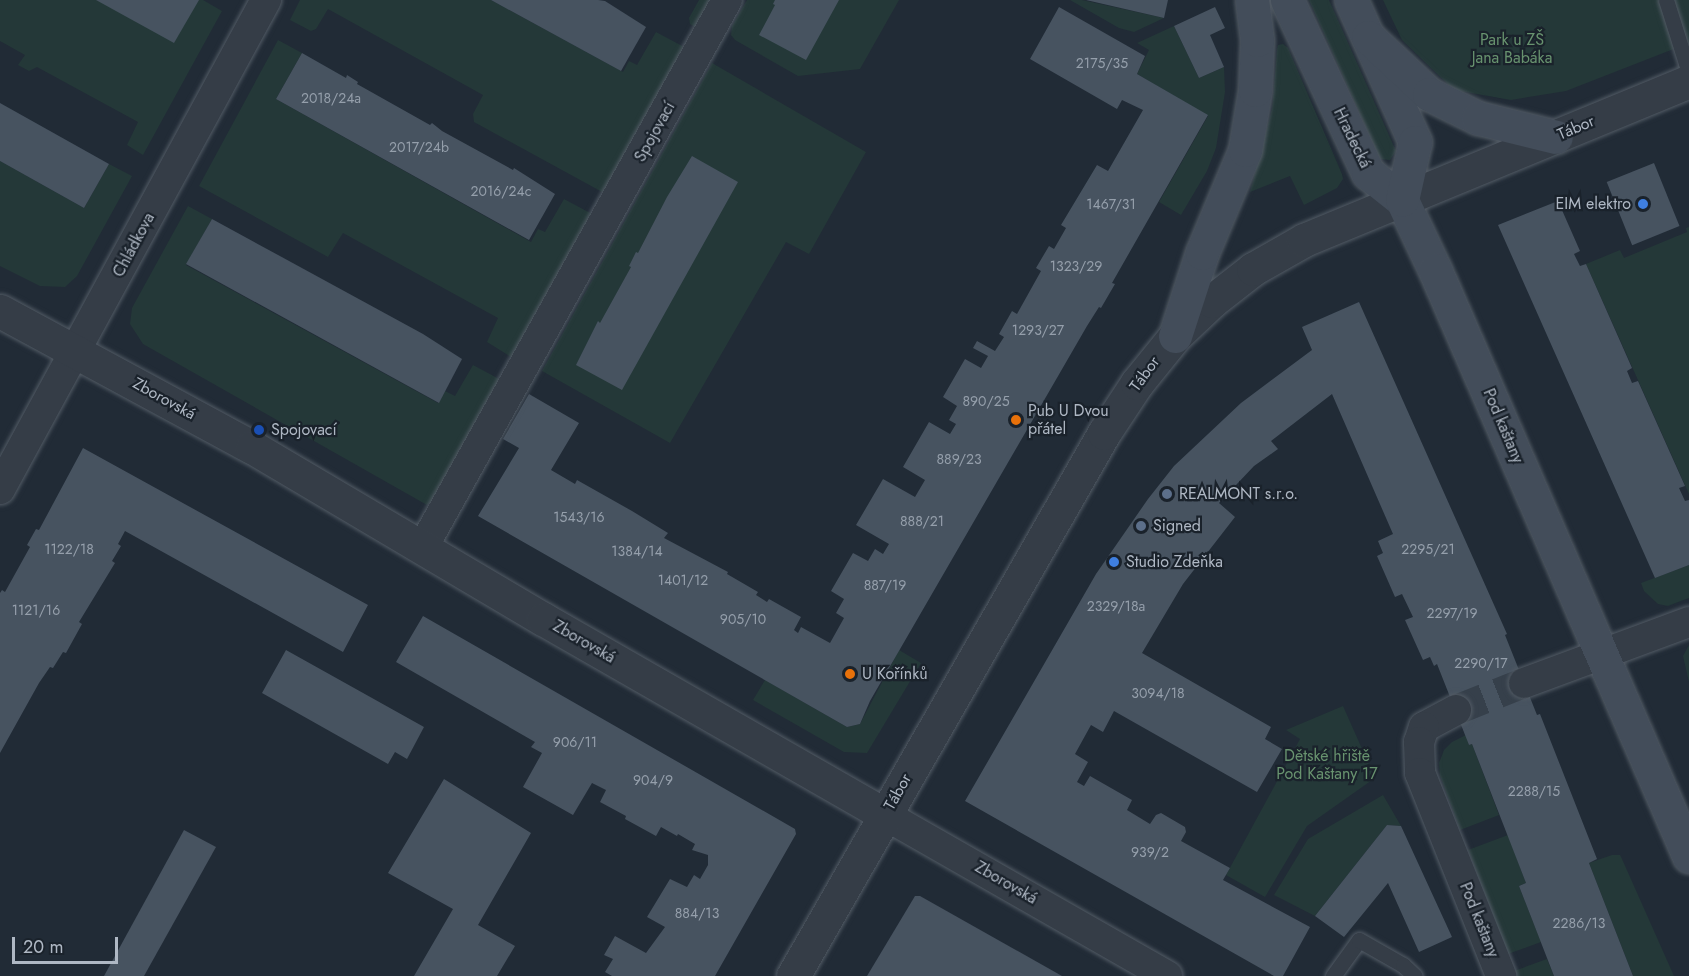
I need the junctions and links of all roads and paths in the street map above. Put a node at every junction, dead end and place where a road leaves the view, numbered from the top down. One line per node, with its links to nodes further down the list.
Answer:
1 (266, 0): 14 (street, Chládkova)
2 (727, 0): 16 (street, Spojovací)
3 (1252, 0): 13 (main road)
4 (1287, 0): 11 (main road, Hradecká)
5 (1351, 0): 7 (main road)
6 (1666, 0): 8 (lane)
7 (1368, 37): 10 (main road); 11 (main road)
8 (1689, 73)
9 (1689, 81): 10 (street, Tábor)
10 (1556, 137): 11 (street, Tábor)
11 (1402, 200): 13 (street, Tábor); 18 (main road, Pod kaštany)
12 (0, 311): 14 (street, Zborovská)
13 (1175, 336): 21 (street, Tábor)
14 (77, 351): 15 (street, Chládkova); 16 (street, Zborovská)
15 (0, 489)
16 (423, 547): 21 (street, Zborovská)
17 (1689, 622): 18 (street)
18 (1602, 653): 19 (street); 22 (main road, Pod kaštany)
19 (1524, 683)
20 (1456, 710): 27 (street, Pod kaštany)
21 (885, 814): 23 (street, Tábor); 24 (street, Zborovská)
22 (1689, 856)
23 (793, 976)
24 (1167, 976)
25 (1333, 976): 26 (lane)
26 (1415, 976)
27 (1501, 976)

